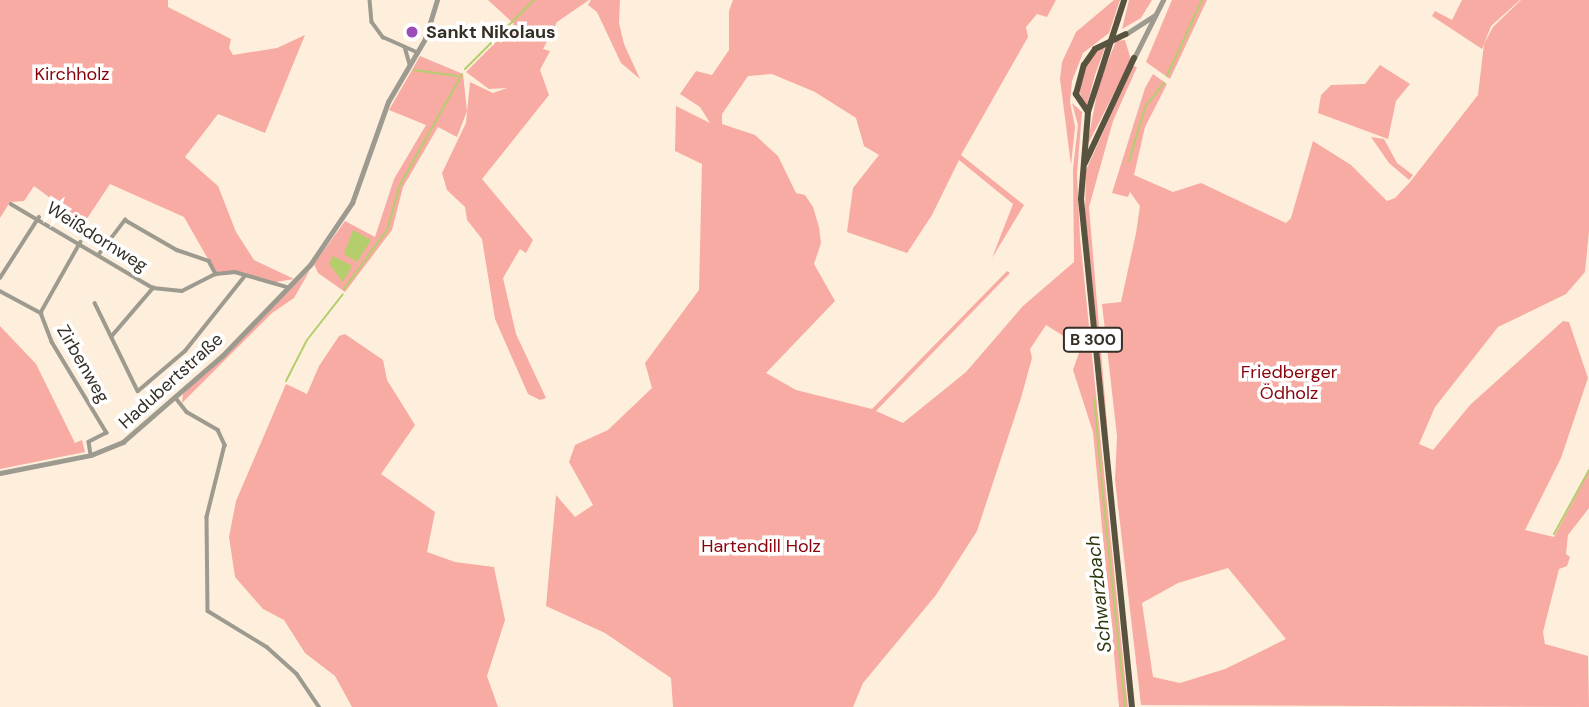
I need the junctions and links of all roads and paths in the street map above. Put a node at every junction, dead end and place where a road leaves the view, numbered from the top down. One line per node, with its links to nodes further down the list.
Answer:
1 (370, 0): 7 (street)
2 (437, 0): 8 (street, Hadubertstraße)
3 (1124, 0): 11 (main road, B 300, bridge)
4 (1163, 0): 5 (street)
5 (1160, 9): 6 (street); 9 (street)
6 (1126, 34): 11 (main road)
7 (405, 47): 8 (street); 10 (street)
8 (418, 53): 10 (street, Hadubertstraße)
9 (1134, 58): 12 (main road)
10 (410, 65): 21 (street, Hadubertstraße)
11 (1088, 112): 12 (main road, B 300)
12 (1081, 174): 30 (main road, B 300)
13 (11, 204): 14 (street, Weißdornweg)
14 (39, 217): 15 (street, Weißdornweg); 19 (street)
15 (80, 242): 16 (street, Weißdornweg); 24 (street, Zirbenweg)
16 (99, 254): 17 (street); 20 (street, Weißdornweg)
17 (216, 274): 18 (street); 20 (street, Weißdornweg)
18 (244, 277): 21 (street); 25 (street)
19 (0, 278)
20 (153, 288): 25 (street)
21 (289, 288): 26 (street, Hadubertstraße)
22 (0, 291): 24 (street)
23 (95, 303): 25 (street)
24 (41, 313): 27 (street, Zirbenweg)
25 (111, 337)
26 (176, 398): 27 (street, Hadubertstraße); 29 (street)
27 (91, 455): 28 (street, Hadubertstraße)
28 (0, 473)
29 (319, 707)
30 (1132, 707)

